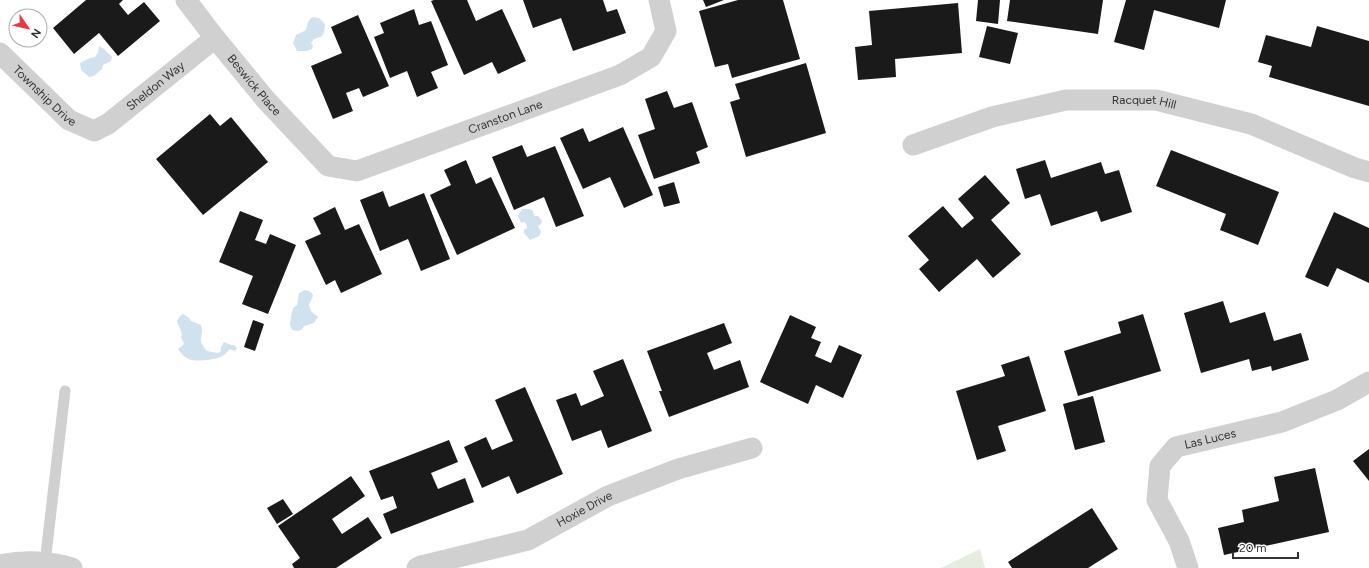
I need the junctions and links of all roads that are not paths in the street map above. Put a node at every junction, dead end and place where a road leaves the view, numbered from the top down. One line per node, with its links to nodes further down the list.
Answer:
1 (186, 0): 3 (street, Beswick Place)
2 (659, 0): 7 (street, Cranston Lane)
3 (215, 38): 5 (street, Sheldon Way); 7 (street, Beswick Place)
4 (0, 53): 5 (street, Township Drive)
5 (94, 131)
6 (913, 145): 8 (street, Racquet Hill)
7 (328, 166)
8 (1369, 172)
9 (1369, 382): 16 (street, Las Luces)
10 (65, 392): 12 (lane)
11 (752, 448): 15 (street, Hoxie Drive)
12 (45, 563): 13 (street); 14 (street)
13 (0, 564)
14 (72, 568)
15 (417, 568)
16 (1188, 568)

